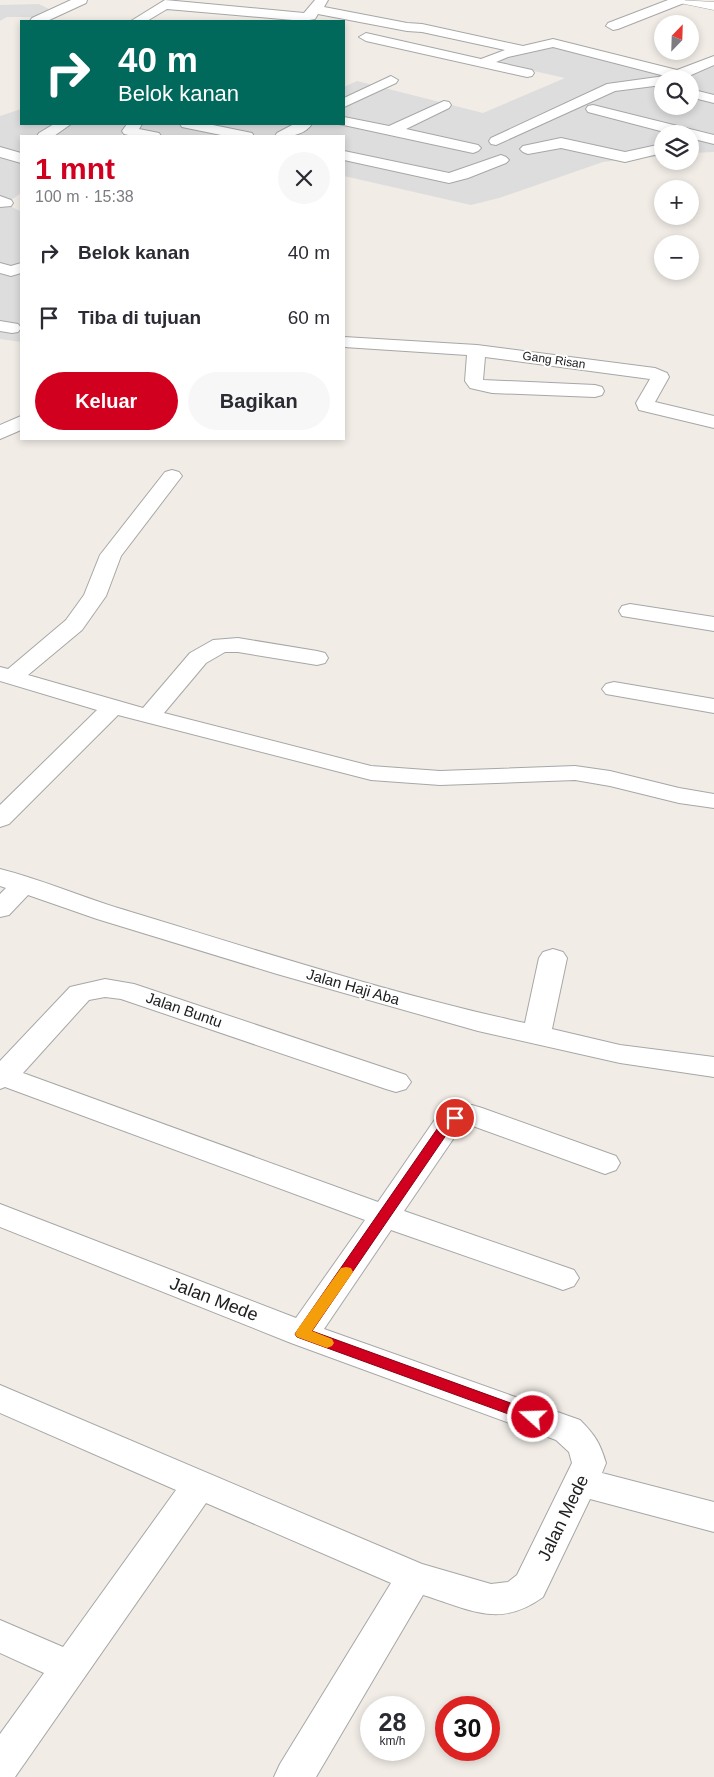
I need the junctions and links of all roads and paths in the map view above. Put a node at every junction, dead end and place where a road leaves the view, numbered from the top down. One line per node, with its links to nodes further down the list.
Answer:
1 (80, 0): 7 (street)
2 (679, 0): 9 (street)
3 (685, 0): 6 (street)
4 (168, 3): 5 (street); 8 (street)
5 (319, 4): 11 (street)
6 (714, 6)
7 (39, 20)
8 (140, 20)
9 (613, 26)
10 (353, 35): 12 (street)
11 (520, 50): 12 (street); 15 (street)
12 (482, 63): 16 (street)
13 (713, 63): 14 (street)
14 (698, 70)
15 (654, 72)
16 (527, 73)
17 (390, 80): 21 (street)
18 (654, 82): 43 (street)
19 (345, 87): 21 (street)
20 (654, 89): 28 (street)
21 (367, 92): 24 (street)
22 (699, 95): 23 (street)
23 (714, 99)
24 (345, 103)
25 (345, 103): 27 (street)
26 (444, 105): 30 (street)
27 (371, 109)
28 (593, 110): 35 (street); 45 (street)
29 (398, 115): 30 (street)
30 (416, 119): 37 (street)
31 (345, 121): 37 (street)
32 (62, 125): 38 (street)
33 (192, 125): 40 (street)
34 (303, 125): 41 (street)
35 (654, 126)
36 (133, 128): 39 (street)
37 (392, 131): 46 (street)
38 (46, 135)
39 (151, 135)
40 (242, 135)
41 (284, 135)
42 (699, 137): 44 (street)
43 (496, 140): 45 (street); 46 (street)
44 (714, 140)
45 (527, 145): 47 (street); 49 (street)
46 (475, 146): 49 (street)
47 (654, 151)
48 (345, 156): 49 (street)
49 (491, 161)
50 (0, 256): 51 (street)
51 (20, 262)
52 (0, 268): 53 (street)
53 (20, 268)
54 (345, 342): 55 (street, Gang Risan)
55 (476, 350): 56 (street, Gang Risan); 57 (street)
56 (550, 359): 57 (street); 59 (street, Gang Risan)
57 (546, 389): 58 (street)
58 (596, 391)
59 (714, 422)
60 (20, 423): 61 (street)
61 (0, 433)
62 (172, 476): 66 (street)
63 (630, 611): 64 (street)
64 (714, 624)
65 (317, 658): 70 (street)
66 (6, 676): 68 (street)
67 (614, 689): 69 (street)
68 (105, 704): 70 (street); 71 (street); 73 (street)
69 (714, 706)
70 (149, 716): 72 (street)
71 (71, 726)
72 (714, 801)
73 (0, 819)
74 (11, 881): 75 (street); 77 (street, Jalan Haji Aba)
75 (0, 909)
76 (553, 958): 77 (street)
77 (536, 1035): 78 (street, Jalan Haji Aba)
78 (714, 1067)
79 (2, 1077): 80 (street, Jalan Buntu); 83 (street)
80 (396, 1082)
81 (605, 1163): 83 (street)
82 (0, 1215): 85 (street, Jalan Mede)
83 (385, 1216): 84 (street); 85 (street)
84 (562, 1278)
85 (302, 1334): 87 (street, Jalan Mede)
86 (0, 1398): 88 (street, Jalan Mede)
87 (581, 1482): 89 (street); 90 (street, Jalan Mede)
88 (200, 1484): 90 (street, Jalan Mede); 92 (street)
89 (714, 1517)
90 (414, 1576): 94 (street)
91 (0, 1636): 92 (street)
92 (71, 1668): 93 (street)
93 (0, 1766)
94 (294, 1777)

